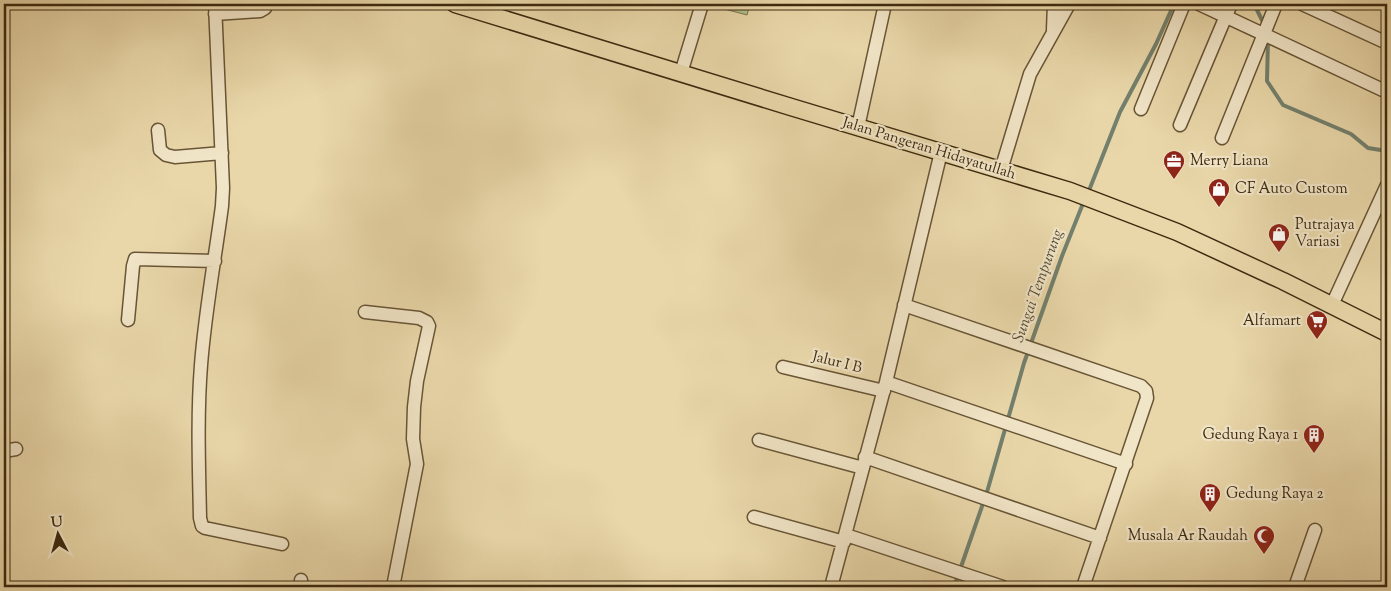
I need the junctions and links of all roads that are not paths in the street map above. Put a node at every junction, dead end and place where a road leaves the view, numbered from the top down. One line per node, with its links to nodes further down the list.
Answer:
1 (265, 4): 11 (street)
2 (455, 4): 16 (main road, Jalan Pangeran Hidayatullah)
3 (702, 4): 16 (street)
4 (885, 4): 20 (street)
5 (1054, 4): 14 (street)
6 (1069, 4): 14 (street)
7 (1184, 4): 18 (street)
8 (1199, 4): 12 (street)
9 (1276, 4): 13 (street)
10 (1302, 4): 15 (street)
11 (215, 9): 24 (street)
12 (1228, 10): 13 (street); 19 (street)
13 (1264, 34): 17 (street); 22 (street)
14 (1052, 35): 25 (street)
15 (1387, 43)
16 (681, 72): 20 (main road, Jalan Pangeran Hidayatullah)
17 (1387, 92)
18 (1141, 109)
19 (1180, 125)
20 (858, 127): 23 (main road, Jalan Pangeran Hidayatullah)
21 (158, 130): 24 (street)
22 (1222, 138)
23 (942, 152): 25 (main road, Jalan Pangeran Hidayatullah); 28 (street)
24 (222, 154): 27 (street)
25 (1001, 170): 29 (main road, Jalan Pangeran Hidayatullah)
26 (1387, 185): 29 (street)
27 (215, 261): 31 (street); 42 (street)
28 (904, 305): 34 (street); 37 (street)
29 (1332, 306): 32 (main road, Jalan Pangeran Hidayatullah)
30 (365, 312): 43 (street)
31 (128, 320)
32 (1387, 333)
33 (783, 367): 34 (street, Jalur I B)
34 (885, 387): 36 (street); 37 (street, Jalur I B)
35 (759, 440): 36 (street)
36 (864, 463): 40 (street); 41 (street)
37 (1126, 464): 40 (street)
38 (754, 517): 41 (street)
39 (1315, 530): 47 (street)
40 (1100, 538): 46 (street)
41 (845, 539): 44 (street); 45 (street)
42 (282, 544)
43 (393, 587)
44 (830, 587)
45 (1003, 587)
46 (1083, 587)
47 (1294, 587)

